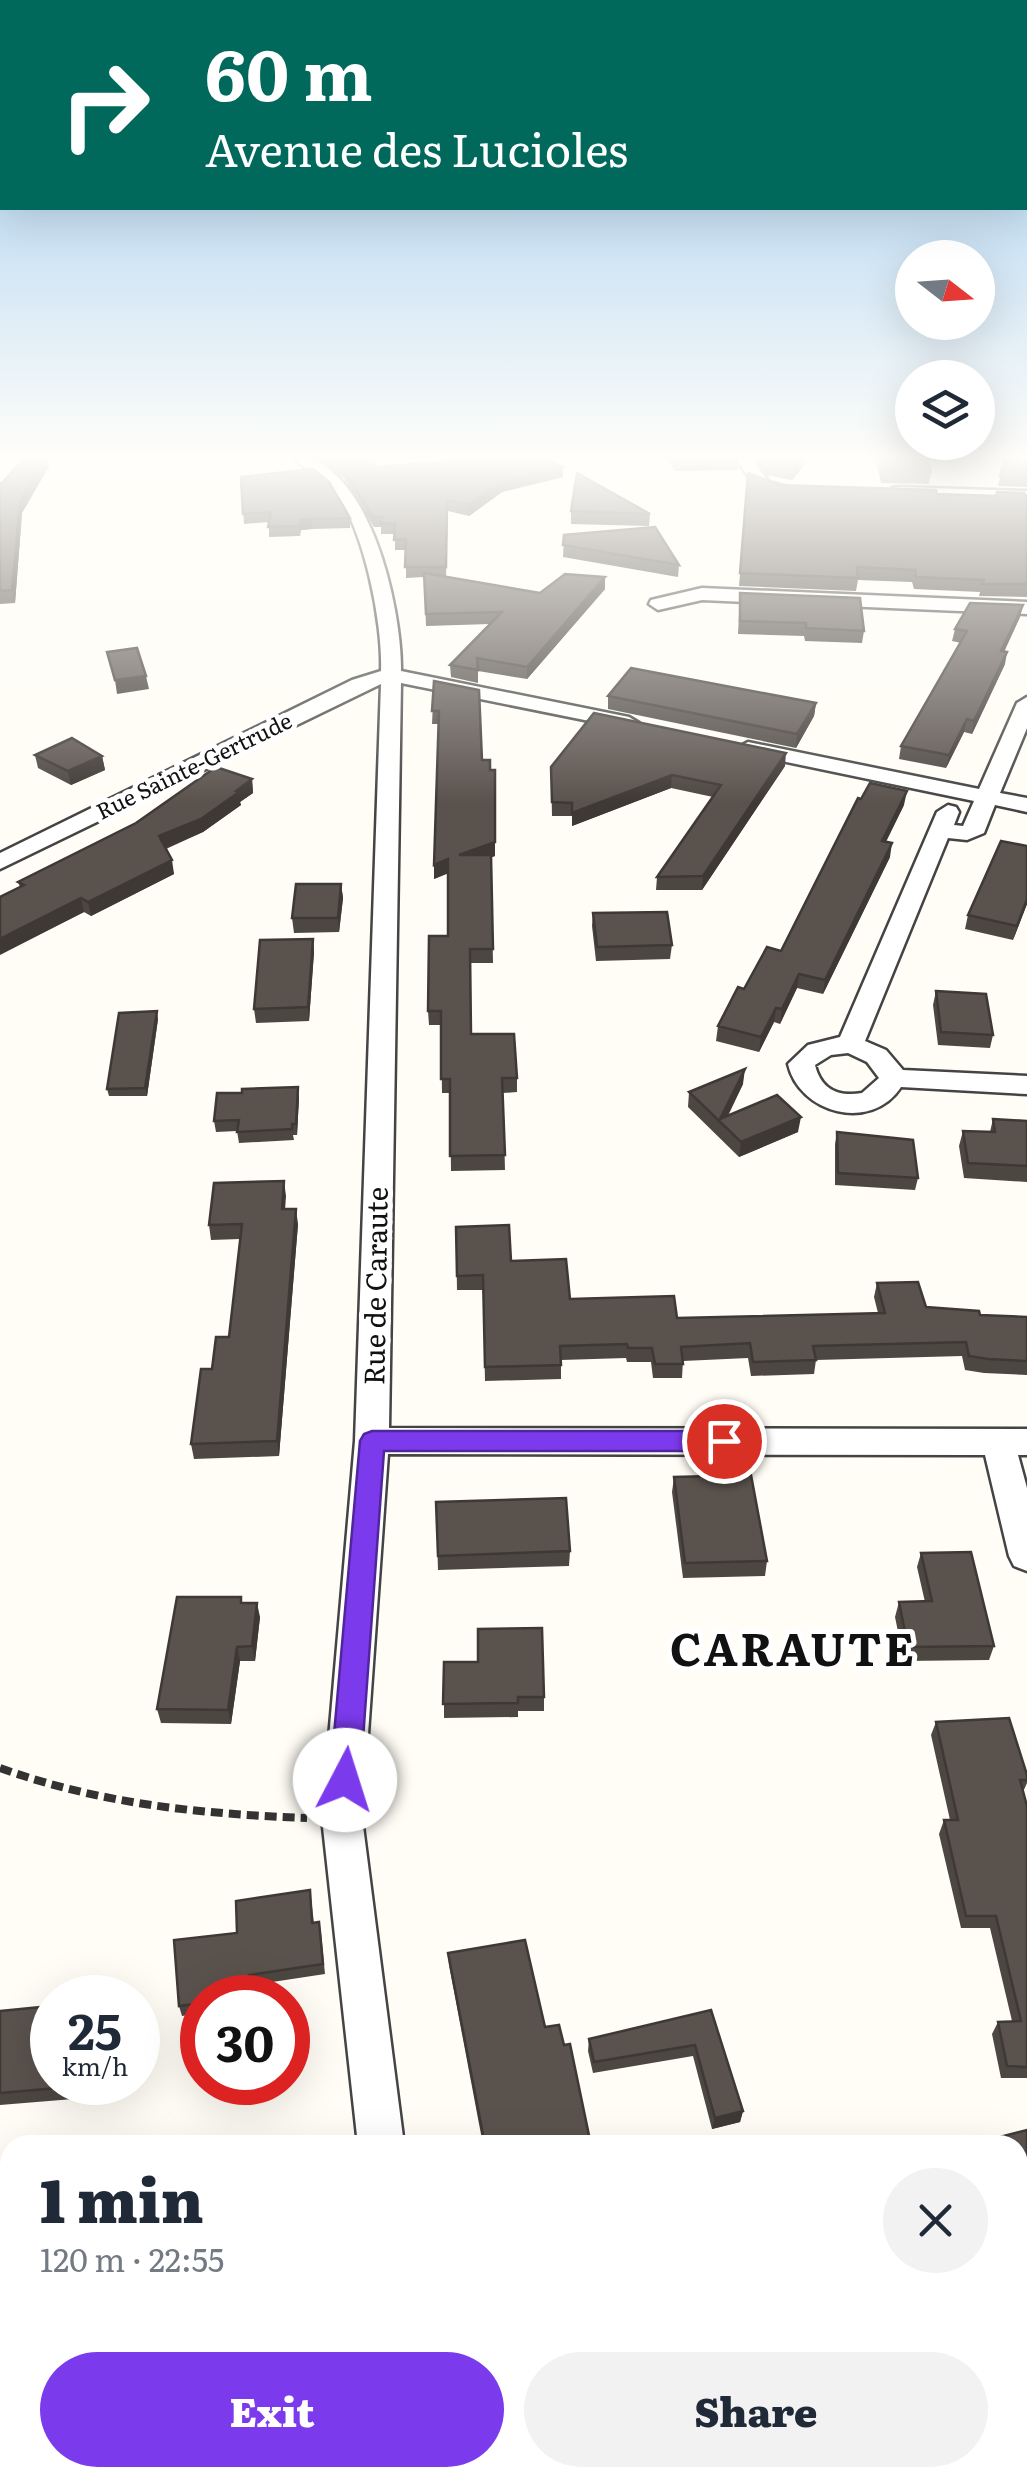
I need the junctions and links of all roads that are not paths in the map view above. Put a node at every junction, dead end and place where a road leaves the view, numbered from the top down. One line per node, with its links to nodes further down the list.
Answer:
1 (374, 571): 4 (street, Rue de Caraute)
2 (658, 604): 3 (street)
3 (1027, 608)
4 (390, 675): 6 (street); 12 (street, Rue Sainte-Gertrude); 16 (street, Rue de Caraute)
5 (1027, 702): 9 (street)
6 (649, 727)
7 (726, 743): 8 (street)
8 (957, 791): 9 (street); 11 (street)
9 (987, 797): 10 (street); 11 (street)
10 (1027, 805)
11 (940, 831): 13 (street)
12 (0, 862)
13 (850, 1046): 14 (street); 14 (street)
14 (894, 1078): 15 (street)
15 (1027, 1086)
16 (372, 1441): 17 (street); 19 (street, Rue de Caraute)
17 (1012, 1442): 18 (street)
18 (1027, 1556)
19 (380, 2135)

